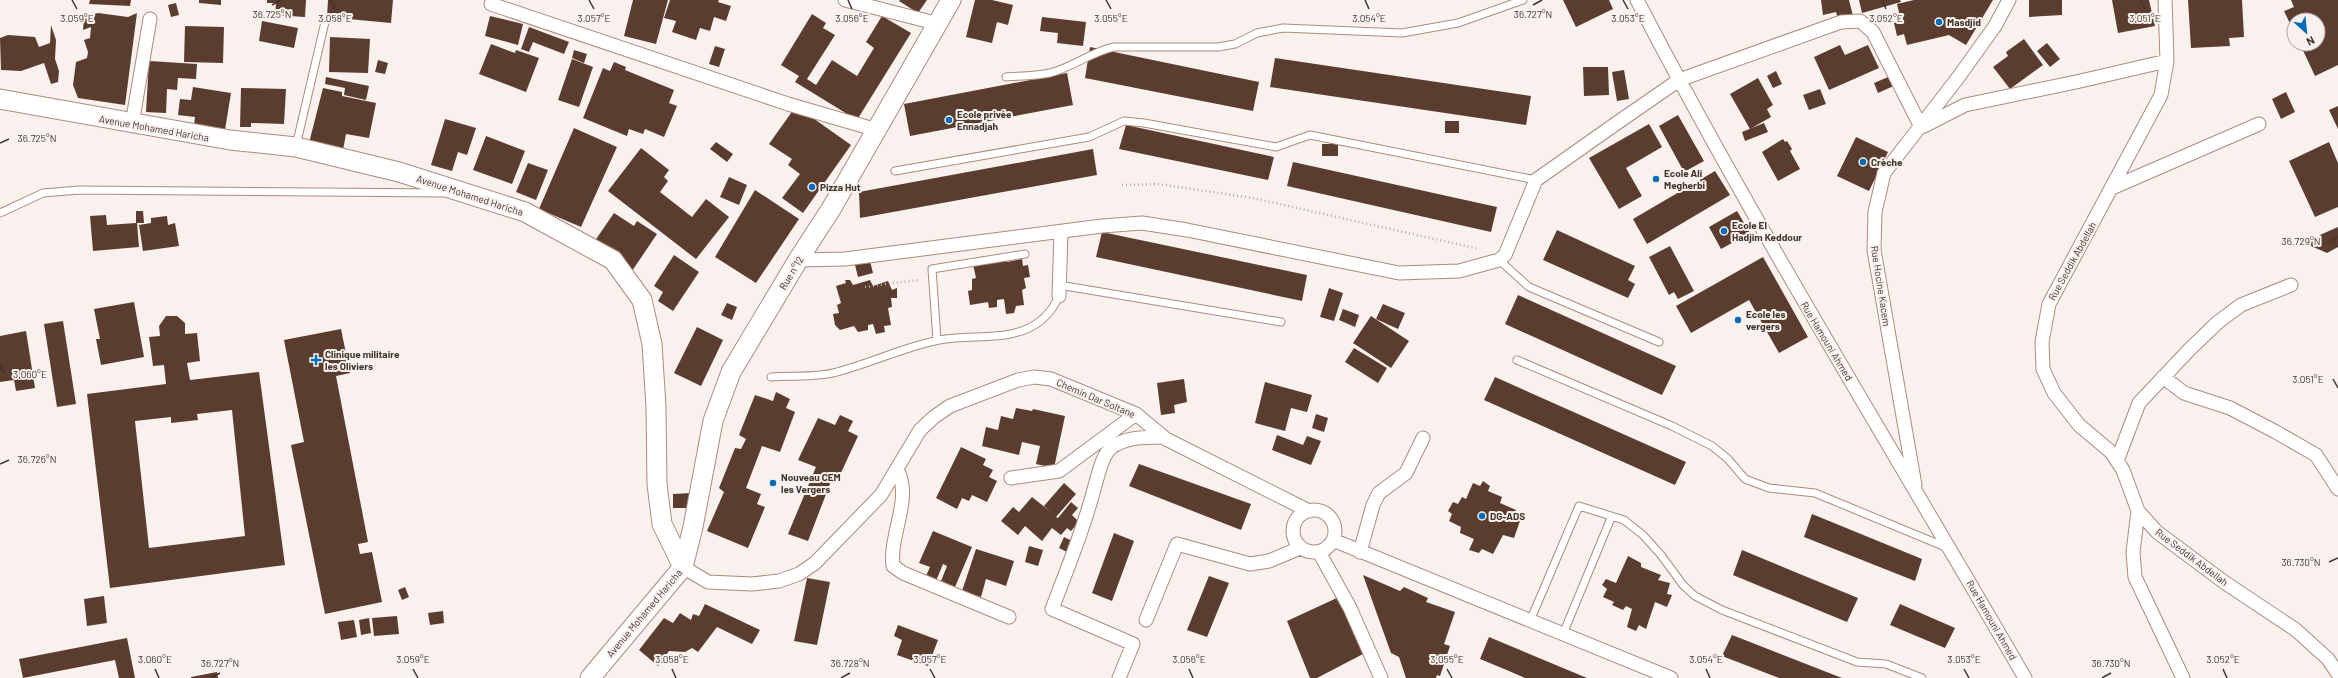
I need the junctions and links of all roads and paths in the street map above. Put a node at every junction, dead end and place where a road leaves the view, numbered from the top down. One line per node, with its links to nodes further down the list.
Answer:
1 (845, 0): 10 (street)
2 (951, 0): 10 (street, Rue n°12)
3 (1523, 0): 12 (lane)
4 (1637, 0): 13 (street, Rue Hamouni Ahmed)
5 (2009, 0): 17 (street, Rue Hocine Kacem)
6 (2165, 0): 11 (street, Rue Seddik Abdellah)
7 (491, 4): 18 (street)
8 (150, 19): 15 (street)
9 (325, 22): 19 (lane)
10 (939, 24): 18 (street, Rue n°12)
11 (2166, 61): 17 (street); 23 (street, Rue Seddik Abdellah)
12 (1006, 77)
13 (1678, 80): 17 (street); 21 (street); 47 (street, Rue Hamouni Ahmed)
14 (0, 100): 15 (street, Avenue Mohamed Haricha)
15 (132, 124): 19 (street, Avenue Mohamed Haricha)
16 (2259, 124): 23 (street)
17 (1921, 127): 47 (street, Rue Hocine Kacem)
18 (877, 130): 29 (street, Rue n°12)
19 (296, 147): 24 (street, Avenue Mohamed Haricha)
20 (895, 171): 21 (lane)
21 (1536, 180): 28 (street)
22 (1122, 185): 28 (path)
23 (2114, 187): 43 (street, Rue Seddik Abdellah)
24 (466, 194): 25 (lane); 56 (street, Avenue Mohamed Haricha)
25 (0, 213)
26 (1061, 232): 28 (street); 29 (street); 33 (street)
27 (1025, 254): 35 (lane)
28 (1502, 258): 36 (lane)
29 (798, 260): 56 (street, Rue n°12)
30 (918, 280): 32 (path)
31 (2291, 285): 39 (street)
32 (865, 287)
33 (1059, 290): 34 (lane); 35 (lane)
34 (1281, 322)
35 (937, 340): 38 (lane)
36 (1659, 342)
37 (1517, 360): 53 (lane)
38 (771, 376)
39 (2162, 377): 43 (street); 46 (street)
40 (1136, 414): 41 (street, Chemin Dar Soltane); 44 (street, Chemin Dar Soltane); 45 (street)
41 (1164, 437): 48 (street, Chemin Dar Soltane); 63 (street)
42 (1423, 438): 55 (street)
43 (2117, 461): 49 (street, Rue Seddik Abdellah)
44 (897, 469): 56 (street, Chemin Dar Soltane); 57 (street)
45 (1011, 478)
46 (2338, 489)
47 (1916, 492): 53 (street, Rue Hamouni Ahmed)
48 (1309, 511): 51 (street); 52 (street)
49 (2138, 511): 61 (street, Rue Seddik Abdellah); 68 (street)
50 (1611, 518): 59 (lane); 60 (lane); 66 (lane)
51 (1332, 540): 54 (street); 55 (street)
52 (1300, 548): 54 (street); 58 (street)
53 (1951, 549): 67 (street, Rue Hamouni Ahmed)
54 (1319, 552): 64 (street)
55 (1360, 552): 59 (street)
56 (683, 567): 62 (street, Avenue Mohamed Haricha)
57 (1009, 617)
58 (1146, 620)
59 (1530, 620): 60 (street)
60 (1563, 634): 65 (street)
61 (2338, 674)
62 (590, 678)
63 (1119, 678)
64 (1381, 678)
65 (1671, 678)
66 (1922, 678)
67 (2025, 678)
68 (2183, 678)

